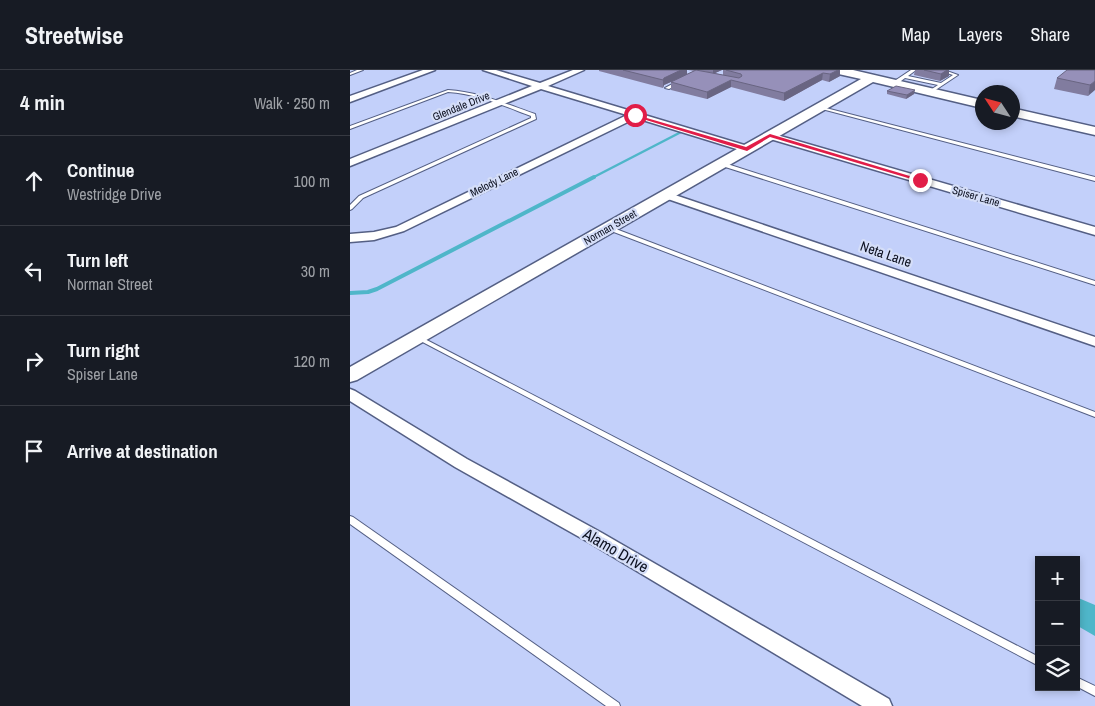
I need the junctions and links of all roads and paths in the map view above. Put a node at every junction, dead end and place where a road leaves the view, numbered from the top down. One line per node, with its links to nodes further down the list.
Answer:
1 (361, 70): 8 (lane)
2 (431, 70): 15 (street)
3 (487, 70): 12 (street)
4 (580, 70): 12 (street, Glendale Drive)
5 (838, 70): 10 (street)
6 (914, 70): 11 (lane)
7 (940, 70): 14 (lane)
8 (350, 74)
9 (688, 78): 13 (lane)
10 (871, 78): 11 (street); 18 (street, Norman Street)
11 (900, 80): 14 (street)
12 (540, 86): 17 (street, Glendale Drive); 20 (street)
13 (667, 88)
14 (937, 89): 16 (street)
15 (350, 99)
16 (975, 102)
17 (497, 103): 21 (lane); 25 (street, Glendale Drive); 29 (lane)
18 (820, 107): 23 (street, Norman Street); 27 (lane)
19 (1020, 114): 22 (street)
20 (635, 115): 24 (street); 32 (street, Melody Lane)
21 (350, 128)
22 (1095, 131)
23 (770, 136): 24 (street, Norman Street); 31 (street, Spiser Lane)
24 (747, 149): 26 (street, Norman Street)
25 (350, 163)
26 (721, 164): 28 (street, Norman Street); 33 (lane)
27 (1095, 178)
28 (666, 195): 30 (street, Norman Street); 35 (street, Neta Lane)
29 (350, 208)
30 (608, 228): 34 (street, Norman Street); 38 (lane)
31 (1095, 231)
32 (350, 238)
33 (1095, 282)
34 (417, 337): 36 (street, Norman Street); 40 (lane)
35 (1095, 342)
36 (350, 376)
37 (350, 394): 44 (street, Alamo Drive)
38 (1095, 414)
39 (350, 519): 43 (lane)
40 (1035, 660)
41 (1080, 683): 42 (lane)
42 (1095, 691)
43 (615, 706)
44 (881, 706)

